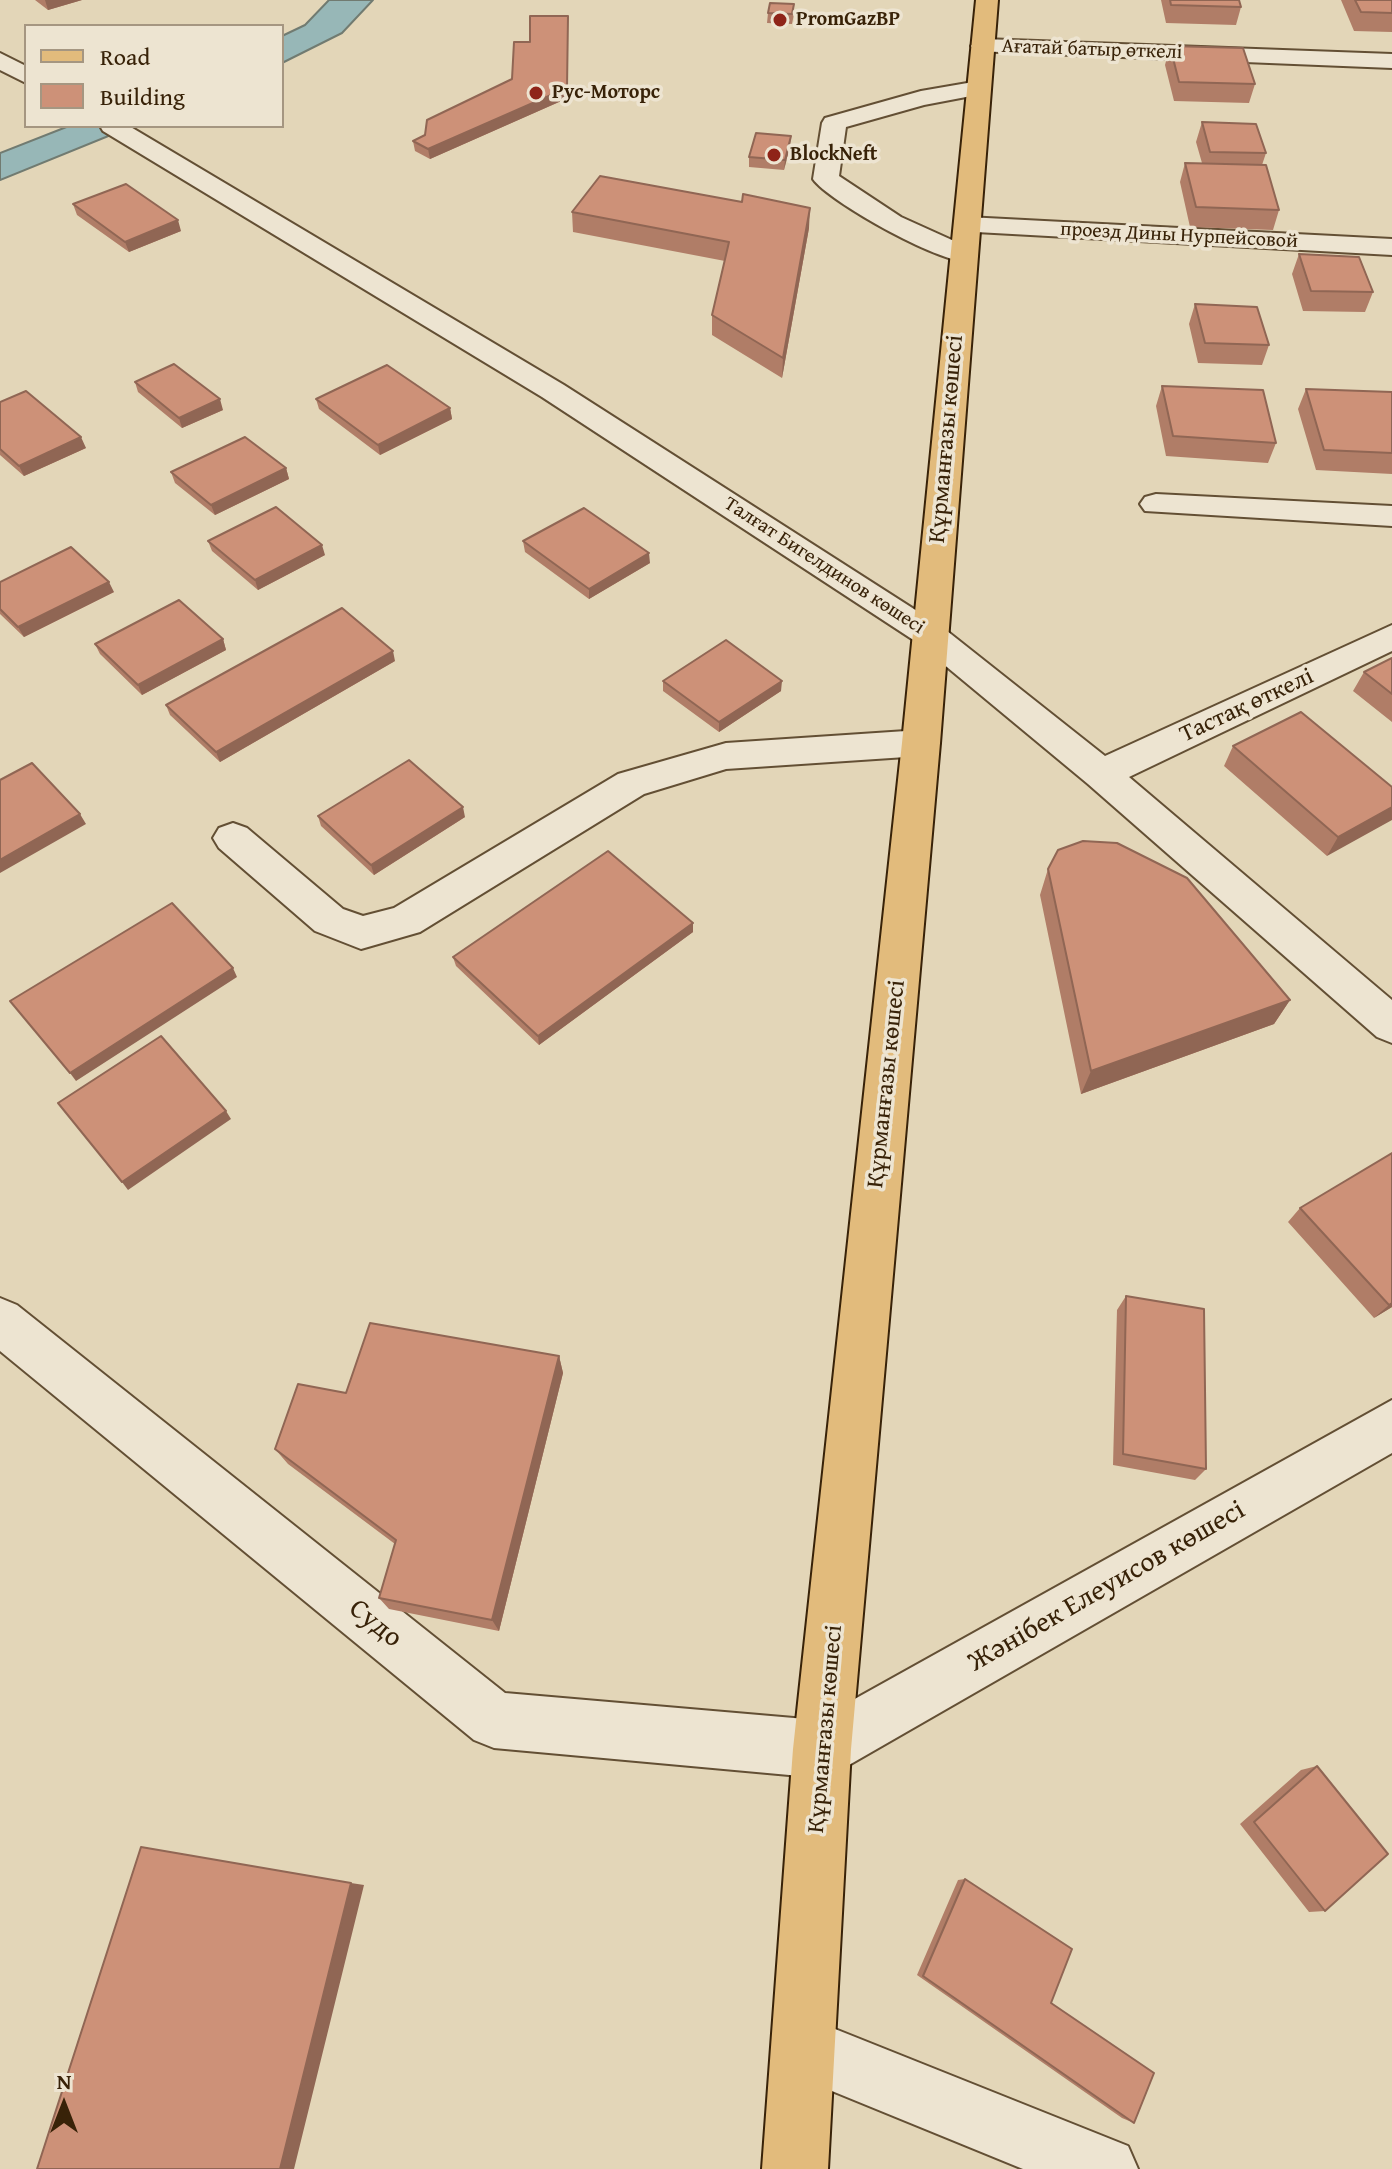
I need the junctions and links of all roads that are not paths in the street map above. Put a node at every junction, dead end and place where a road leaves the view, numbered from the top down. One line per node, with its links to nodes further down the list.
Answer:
1 (987, 0): 2 (main road, Құрманғазы көшесі)
2 (983, 46): 4 (street, Ағатай батыр өткелі); 6 (main road, Құрманғазы көшесі)
3 (0, 60): 5 (street)
4 (1392, 61)
5 (24, 75)
6 (979, 88): 8 (main road, Құрманғазы көшесі); 8 (street)
7 (115, 128): 12 (street, Талғат Бигелдинов көшесі)
8 (965, 241): 9 (street, проезд Дины Нурпейсовой); 12 (main road, Құрманғазы көшесі)
9 (1392, 247)
10 (1156, 504): 11 (street)
11 (1392, 516)
12 (930, 635): 14 (main road, Құрманғазы көшесі); 15 (street, Талғат Бигелдинов көшесі)
13 (1392, 637): 15 (street, Тастақ өткелі)
14 (921, 743): 16 (street); 20 (main road, Құрманғазы көшесі)
15 (1101, 774): 17 (street, Талғат Бигелдинов көшесі)
16 (233, 838)
17 (1392, 1025)
18 (0, 1321): 20 (street, Судо)
19 (1392, 1425): 20 (street, Жәнібек Елеуисов көшесі)
20 (822, 1749): 21 (main road, Құрманғазы көшесі)
21 (805, 2049): 22 (main road, Құрманғазы көшесі); 23 (street)
22 (795, 2169)
23 (1105, 2169)

